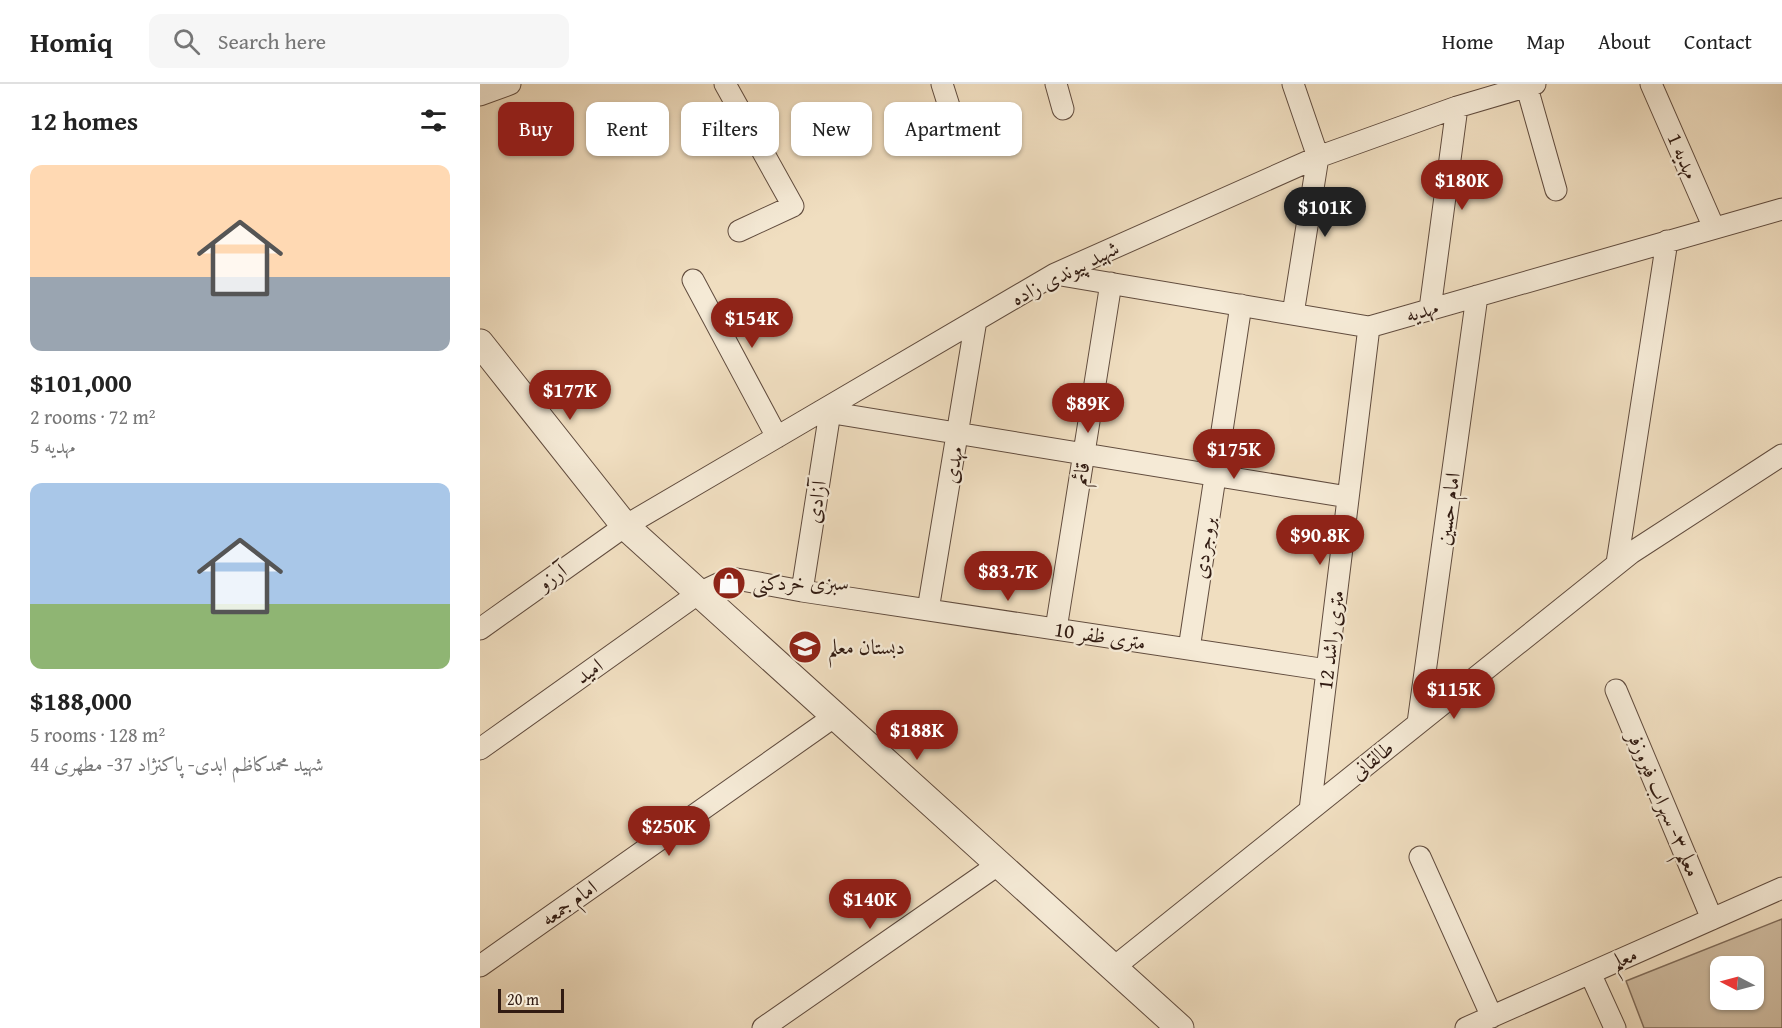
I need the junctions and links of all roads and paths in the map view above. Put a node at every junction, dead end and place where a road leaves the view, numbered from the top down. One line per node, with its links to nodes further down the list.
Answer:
1 (510, 84): 8 (street)
2 (725, 84): 16 (street)
3 (942, 84): 9 (street)
4 (1056, 84): 11 (street)
5 (1293, 84): 12 (street)
6 (1651, 84): 15 (street, مهدیه 1)
7 (1529, 85): 10 (street, شهید پیوندی زاده); 13 (street)
8 (480, 95)
9 (948, 102)
10 (1457, 107): 12 (street, شهید پیوندی زاده); 23 (street)
11 (1063, 109)
12 (1318, 157): 18 (street, شهید پیوندی زاده); 24 (street)
13 (1556, 190)
14 (1782, 209): 15 (street, مهدیه)
15 (1714, 228): 17 (street, مهدیه)
16 (739, 231)
17 (1667, 242): 21 (street, مهدیه); 36 (street)
18 (1055, 274): 20 (street, مهدیه); 25 (street, شهید پیوندی زاده)
19 (693, 280): 30 (street)
20 (1111, 283): 22 (street, مهدیه); 31 (street, قائم)
21 (1477, 296): 23 (street, مهدیه); 46 (street, امام حسین)
22 (1241, 305): 24 (street, مهدیه); 33 (street, بروجردی)
23 (1430, 309): 26 (street, مهدیه)
24 (1293, 314): 26 (street, مهدیه)
25 (976, 320): 28 (street, شهید پیوندی زاده); 29 (street, مهدی)
26 (1369, 327): 34 (street, 12 متری راشد)
27 (480, 343): 35 (street)
28 (826, 412): 29 (street); 30 (street, شهید پیوندی زاده); 37 (street, آزادی)
29 (958, 433): 31 (street); 39 (street, مهدی)
30 (777, 437): 35 (street, شهید پیوندی زاده)
31 (1084, 453): 33 (street); 41 (street, قائم)
32 (1782, 455): 36 (street, طالقانی)
33 (1215, 475): 34 (street); 42 (street, بروجردی)
34 (1348, 496): 43 (street, 12 متری راشد)
35 (625, 526): 38 (street); 40 (street, آرزو)
36 (1617, 563): 46 (street, طالقانی)
37 (802, 591): 38 (street, 10 متری ظفر); 39 (street, 10 متری ظفر)
38 (699, 593): 45 (street); 47 (street, امید)
39 (928, 610): 41 (street, 10 متری ظفر)
40 (480, 629)
41 (1056, 629): 42 (street, 10 متری ظفر)
42 (1189, 649): 43 (street, 10 متری ظفر)
43 (1327, 670): 48 (street, 12 متری راشد)
44 (1616, 690): 52 (street, معلم ۳- سهراب فیروزفر)
45 (835, 716): 50 (street); 53 (street, امام جمعه)
46 (1419, 723): 48 (street, طالقانی)
47 (480, 749)
48 (1310, 810): 54 (street, طالقانی)
49 (1420, 857): 56 (street)
50 (999, 864): 54 (street); 57 (street)
51 (1782, 888): 52 (street, معلم)
52 (1712, 919): 55 (street, معلم)
53 (480, 966)
54 (1113, 968): 58 (street)
55 (1590, 973): 56 (street, معلم); 60 (street)
56 (1492, 1017): 59 (street, معلم)
57 (763, 1028)
58 (1180, 1028)
59 (1466, 1028)
60 (1615, 1028)

